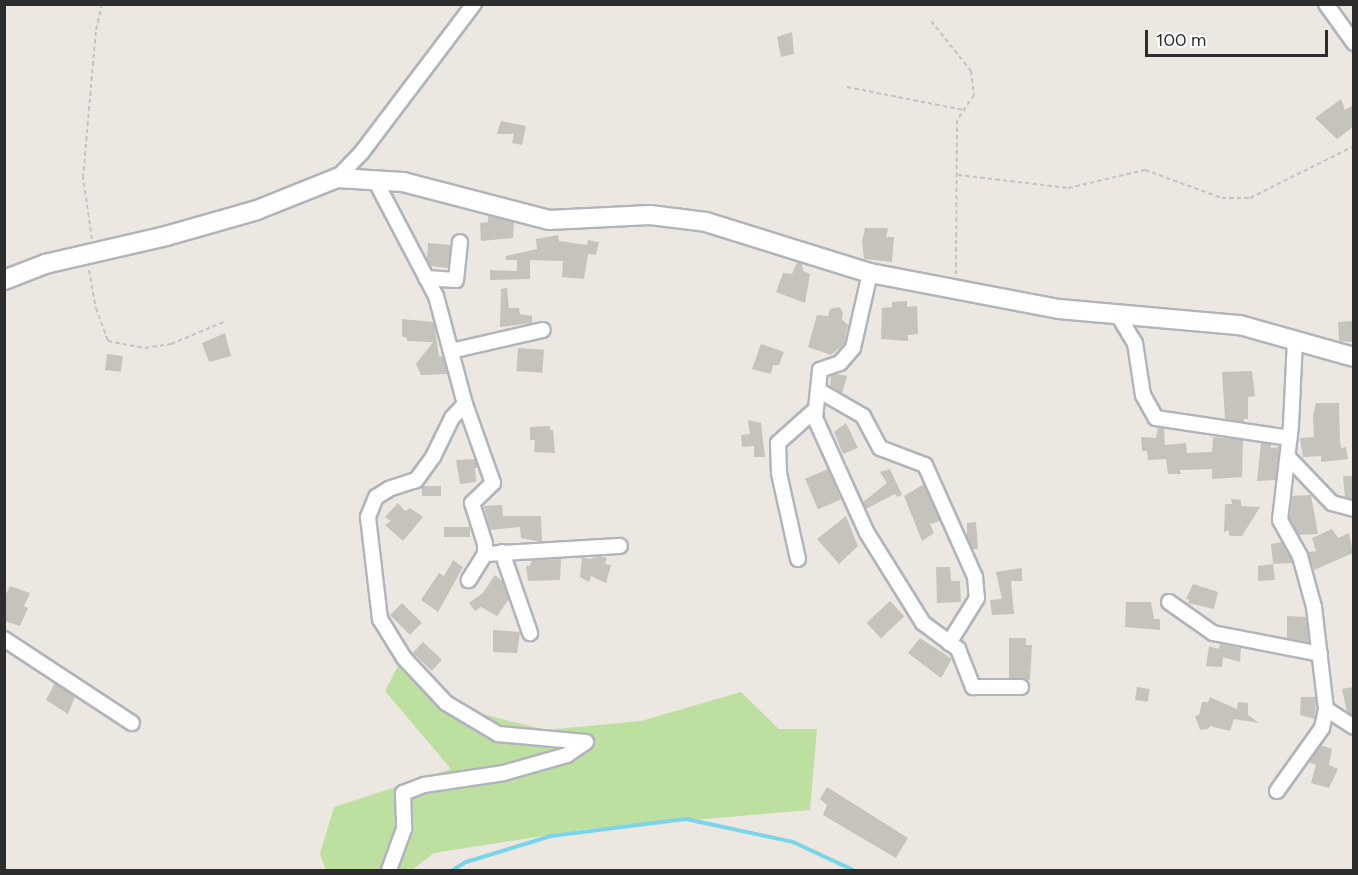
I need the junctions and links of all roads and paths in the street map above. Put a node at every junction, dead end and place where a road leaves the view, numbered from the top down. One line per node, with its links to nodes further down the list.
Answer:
1 (102, 4): 13 (path)
2 (474, 4): 10 (street)
3 (1326, 4): 5 (street)
4 (931, 21): 7 (path)
5 (1353, 44)
6 (847, 87): 7 (path)
7 (964, 110): 9 (path)
8 (1353, 146): 9 (path)
9 (958, 176): 17 (path)
10 (337, 178): 11 (street); 13 (street)
11 (375, 180): 14 (street); 15 (street)
12 (460, 242): 15 (street)
13 (90, 255): 16 (street); 19 (path)
14 (870, 273): 17 (street); 24 (street)
15 (426, 278): 22 (street)
16 (4, 280)
17 (956, 289): 18 (street)
18 (1118, 315): 21 (street); 27 (street)
19 (226, 321)
20 (543, 330): 22 (street)
21 (1295, 341): 23 (street); 27 (street)
22 (451, 351): 25 (street)
23 (1353, 357)
24 (818, 390): 26 (street); 38 (street)
25 (465, 404): 32 (street); 45 (street)
26 (816, 408): 33 (street); 38 (street)
27 (1290, 438): 28 (street)
28 (1288, 457): 29 (street); 39 (street)
29 (1353, 509)
30 (620, 546): 31 (street)
31 (502, 552): 32 (street); 36 (street)
32 (484, 554): 34 (street)
33 (798, 559)
34 (469, 580)
35 (1169, 602): 39 (street)
36 (530, 633)
37 (4, 639): 42 (street)
38 (949, 643): 40 (street)
39 (1320, 654): 41 (street)
40 (1021, 687)
41 (1326, 709): 43 (street); 44 (street)
42 (132, 723)
43 (1353, 727)
44 (1277, 791)
45 (389, 870)

